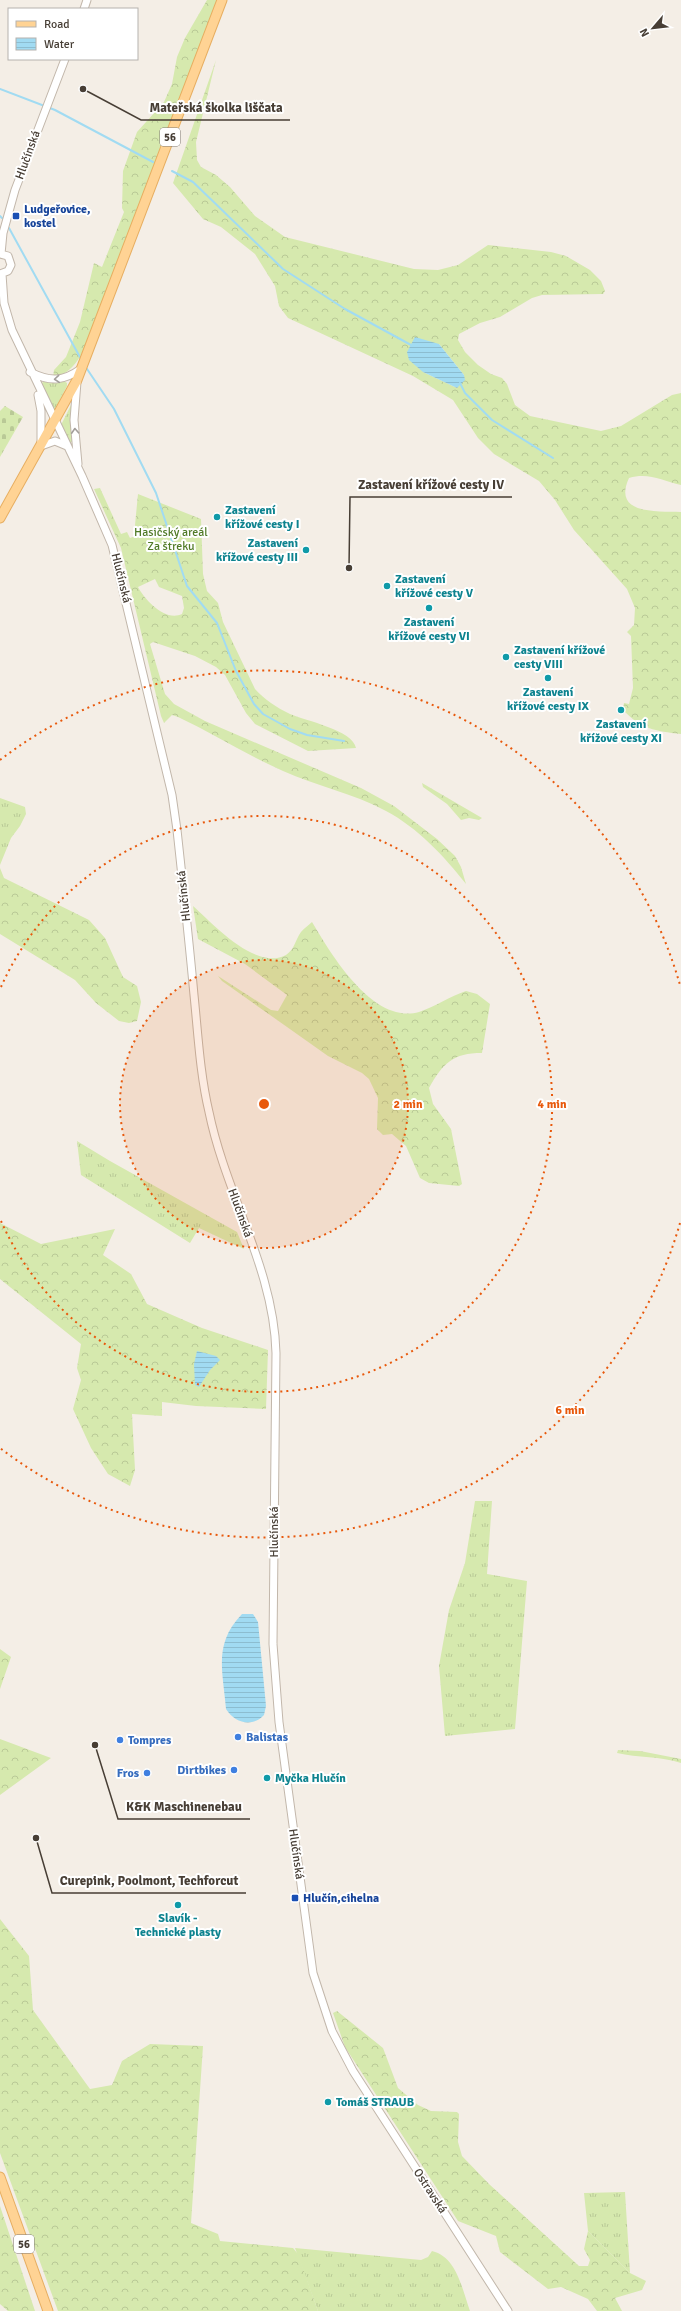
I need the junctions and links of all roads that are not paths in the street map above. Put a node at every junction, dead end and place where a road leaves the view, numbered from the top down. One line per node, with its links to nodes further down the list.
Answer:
1 (222, 0): 5 (main road, 56)
2 (65, 60): 3 (street, Hlučínská)
3 (1, 254): 4 (street)
4 (1, 274): 6 (street, Hlučínská)
5 (82, 368): 6 (street, one-way to 6); 7 (main road, 56)
6 (30, 372): 8 (street, Hlučínská); 9 (street, Hlučínská)
7 (77, 380): 8 (main road, 56); 11 (street, one-way to 7)
8 (55, 422): 9 (main road, 56); 10 (street, Hlučínská)
9 (41, 446): 10 (street); 12 (main road, 56)
10 (67, 446): 11 (street, Hlučínská)
11 (79, 470): 13 (street, Hlučínská)
12 (0, 518)
13 (353, 2071): 16 (street, Ostravská)
14 (0, 2176): 15 (main road, 56)
15 (48, 2311)
16 (508, 2311)

